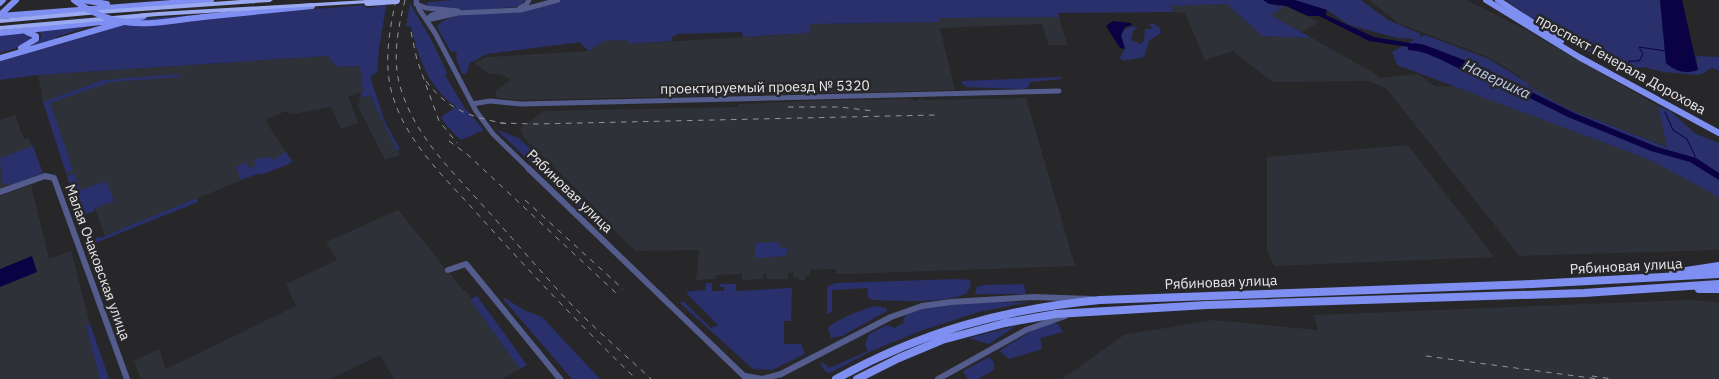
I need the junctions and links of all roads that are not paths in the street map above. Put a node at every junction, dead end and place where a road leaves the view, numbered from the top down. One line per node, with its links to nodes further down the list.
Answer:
1 (3, 0): 14 (main road)
2 (16, 0): 19 (main road)
3 (74, 0): 16 (main road, bridge)
4 (82, 0): 15 (main road)
5 (211, 0): 15 (main road)
6 (270, 0): 24 (highway)
7 (396, 0): 16 (highway, bridge)
8 (529, 0): 17 (street)
9 (558, 0): 17 (street)
10 (1486, 0): 34 (main road, проспект Генерала Дорохова)
11 (1493, 0): 29 (street, проспект Генерала Дорохова)
12 (1499, 0): 29 (main road)
13 (416, 2): 18 (street); 23 (street, Рябиновая улица)
14 (0, 3)
15 (138, 4): 19 (main road)
16 (326, 4): 20 (highway)
17 (504, 11): 18 (street)
18 (467, 12): 21 (street); 23 (street)
19 (1, 14)
20 (158, 14): 22 (main road); 25 (highway)
21 (453, 14): 23 (street); 28 (street)
22 (132, 19): 26 (main road); 30 (main road)
23 (427, 20): 28 (street, Рябиновая улица)
24 (0, 21)
25 (0, 28)
26 (14, 32): 27 (main road); 30 (main road)
27 (0, 33)
28 (435, 33): 32 (street, Рябиновая улица)
29 (1560, 41): 33 (main road, проспект Генерала Дорохова)
30 (0, 57)
31 (1059, 91): 32 (street, проектируемый проезд № 5320)
32 (472, 104): 45 (street, Рябиновая улица)
33 (1719, 128)
34 (1719, 133)
35 (0, 192): 47 (street, Малая Очаковская улица)
36 (1719, 266): 39 (main road)
37 (448, 270): 48 (street)
38 (1719, 274): 39 (main road, Рябиновая улица)
39 (1648, 278): 43 (main road, Рябиновая улица)
40 (1719, 284): 41 (main road, Рябиновая улица)
41 (1666, 288): 42 (main road); 44 (main road, Рябиновая улица)
42 (1719, 289)
43 (1098, 300): 46 (street, Рябиновая улица); 49 (main road)
44 (1079, 312): 50 (main road); 51 (street, Рябиновая улица)
45 (745, 377): 46 (street, Рябиновая улица)
46 (773, 377)
47 (127, 379)
48 (560, 379)
49 (836, 379)
50 (857, 379)
51 (938, 379)

